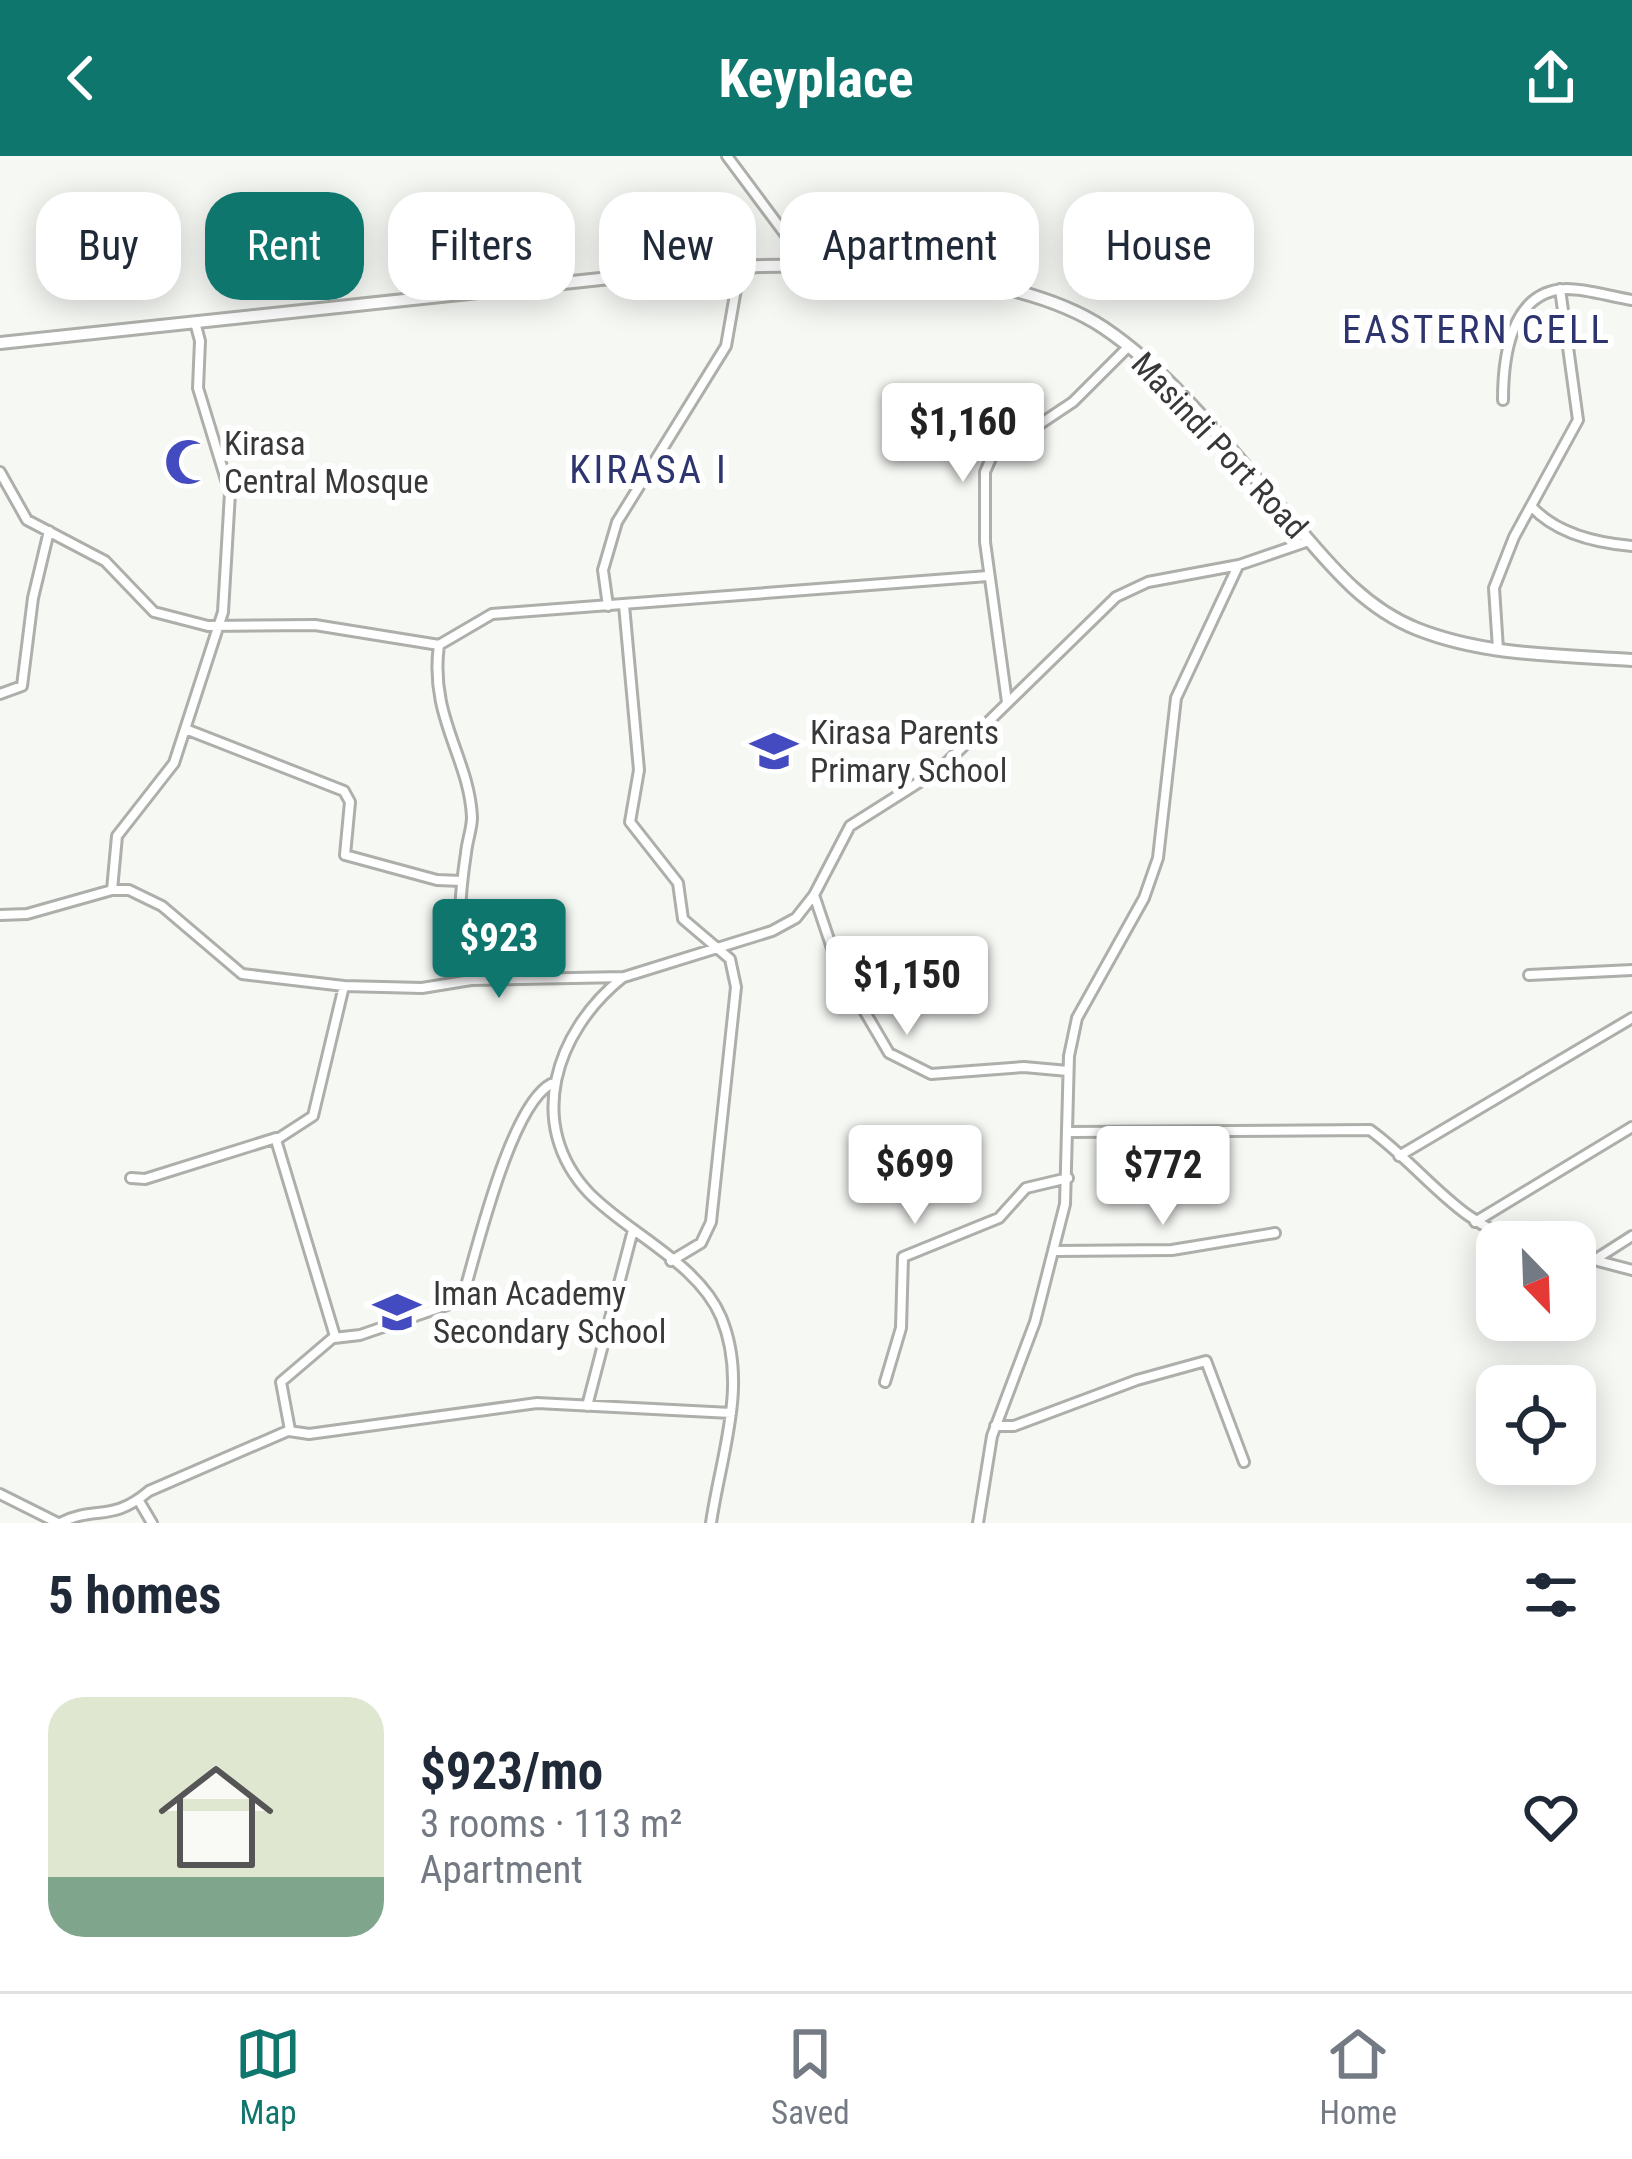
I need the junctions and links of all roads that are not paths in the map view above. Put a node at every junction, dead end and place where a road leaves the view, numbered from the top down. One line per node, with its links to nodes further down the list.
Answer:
1 (727, 156): 2 (street)
2 (780, 227)
3 (599, 277): 8 (main road, Masindi Port Road)
4 (1560, 289): 7 (street); 11 (street); 13 (street)
5 (734, 300): 20 (street)
6 (1039, 300): 10 (main road, Masindi Port Road)
7 (1632, 300)
8 (195, 322): 9 (main road, Masindi Port Road); 21 (street)
9 (0, 343)
10 (1128, 347): 15 (main road, Masindi Port Road); 18 (street)
11 (1504, 400)
12 (0, 472): 14 (street)
13 (1532, 507): 16 (street); 23 (street)
14 (50, 531): 21 (street); 25 (street)
15 (1310, 541): 17 (street); 23 (main road, Masindi Port Road)
16 (1632, 546)
17 (1239, 565): 26 (street); 39 (street)
18 (988, 576): 19 (street); 26 (street)
19 (624, 604): 20 (street); 32 (street)
20 (608, 606): 22 (street)
21 (221, 628): 22 (street); 27 (street)
22 (440, 645): 28 (street)
23 (1498, 650): 24 (main road, Masindi Port Road)
24 (1632, 660)
25 (0, 694)
26 (1008, 704): 30 (street)
27 (188, 730): 28 (street); 29 (street)
28 (462, 880): 36 (street)
29 (112, 890): 31 (street); 37 (street)
30 (814, 895): 32 (street); 39 (street)
31 (0, 915)
32 (716, 946): 35 (street); 53 (street)
33 (1632, 970): 34 (street)
34 (1529, 975)
35 (623, 977): 36 (street); 40 (street)
36 (471, 980): 37 (street)
37 (344, 986): 43 (street)
38 (1632, 1018): 44 (street)
39 (1068, 1071): 42 (street)
40 (551, 1084): 48 (street); 56 (street)
41 (1632, 1127): 47 (street)
42 (1070, 1132): 44 (street); 46 (street)
43 (276, 1138): 45 (street); 56 (street)
44 (1399, 1156): 47 (street)
45 (131, 1178)
46 (1068, 1178): 51 (street); 57 (street)
47 (1475, 1222)
48 (633, 1230): 53 (street); 58 (street)
49 (1275, 1233): 51 (street)
50 (1632, 1236): 52 (street)
51 (1055, 1251): 60 (street)
52 (1596, 1259)
53 (671, 1261): 59 (street)
54 (1596, 1261): 55 (street)
55 (1632, 1270)
56 (334, 1338): 61 (street)
57 (886, 1382)
58 (587, 1406): 59 (street); 61 (street)
59 (730, 1413): 67 (street)
60 (995, 1426): 62 (street); 68 (street)
61 (289, 1431): 64 (street)
62 (1244, 1462)
63 (0, 1494): 65 (street)
64 (140, 1501): 65 (street); 66 (street)
65 (58, 1523)
66 (152, 1523)
67 (711, 1523)
68 (978, 1523)

